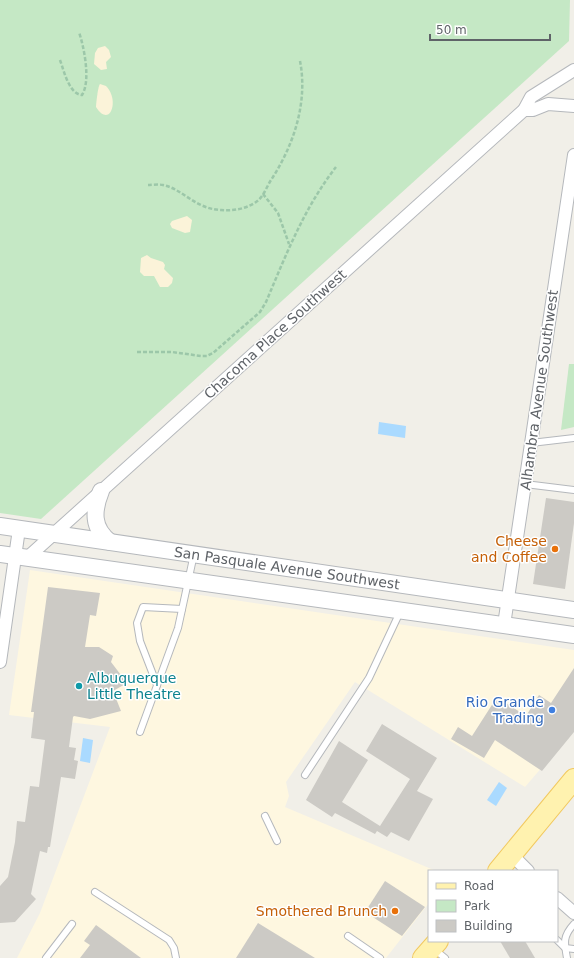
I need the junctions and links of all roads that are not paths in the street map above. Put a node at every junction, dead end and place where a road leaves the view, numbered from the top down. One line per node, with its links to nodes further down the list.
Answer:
1 (574, 70): 3 (street, Chacoma Place Southwest)
2 (574, 106): 3 (street)
3 (524, 110): 9 (street, Chacoma Place Southwest)
4 (574, 155): 6 (street, Alhambra Avenue Southwest)
5 (574, 438): 6 (lane)
6 (531, 443): 7 (street, Alhambra Avenue Southwest)
7 (525, 484): 8 (lane); 17 (street, Alhambra Avenue Southwest)
8 (574, 490)
9 (101, 491): 12 (street, Chacoma Place Southwest); 13 (street)
10 (0, 526): 11 (street, San Pasquale Avenue Southwest)
11 (19, 529): 12 (street, San Pasquale Avenue Southwest); 15 (street)
12 (55, 534): 13 (street, San Pasquale Avenue Southwest); 15 (street, Chacoma Place Southwest)
13 (110, 542): 14 (street, San Pasquale Avenue Southwest)
14 (194, 554): 16 (lane); 17 (street, San Pasquale Avenue Southwest)
15 (14, 556): 16 (street, San Pasquale Avenue Southwest); 23 (street)
16 (188, 581): 18 (lane); 19 (street, San Pasquale Avenue Southwest)
17 (508, 599): 20 (street, San Pasquale Avenue Southwest); 21 (street, Alhambra Avenue Southwest)
18 (182, 610): 24 (lane); 24 (lane)
19 (401, 610): 21 (street, San Pasquale Avenue Southwest); 26 (lane)
20 (574, 610)
21 (504, 625): 22 (street, San Pasquale Avenue Southwest)
22 (574, 635)
23 (0, 662)
24 (157, 685): 25 (lane)
25 (140, 732)
26 (305, 775)
27 (574, 779): 30 (main road)
28 (265, 816): 29 (lane)
29 (276, 841)
30 (512, 855): 31 (main road); 32 (street)
31 (499, 870)
32 (527, 870)
33 (95, 892): 43 (lane)
34 (558, 899): 35 (street)
35 (574, 913)
36 (72, 924): 42 (lane)
37 (574, 924): 40 (lane)
38 (348, 936): 44 (lane)
39 (558, 941): 40 (lane)
40 (565, 948): 41 (lane); 45 (lane)
41 (574, 949)
42 (46, 958)
43 (176, 958)
44 (380, 958)
45 (567, 958)

